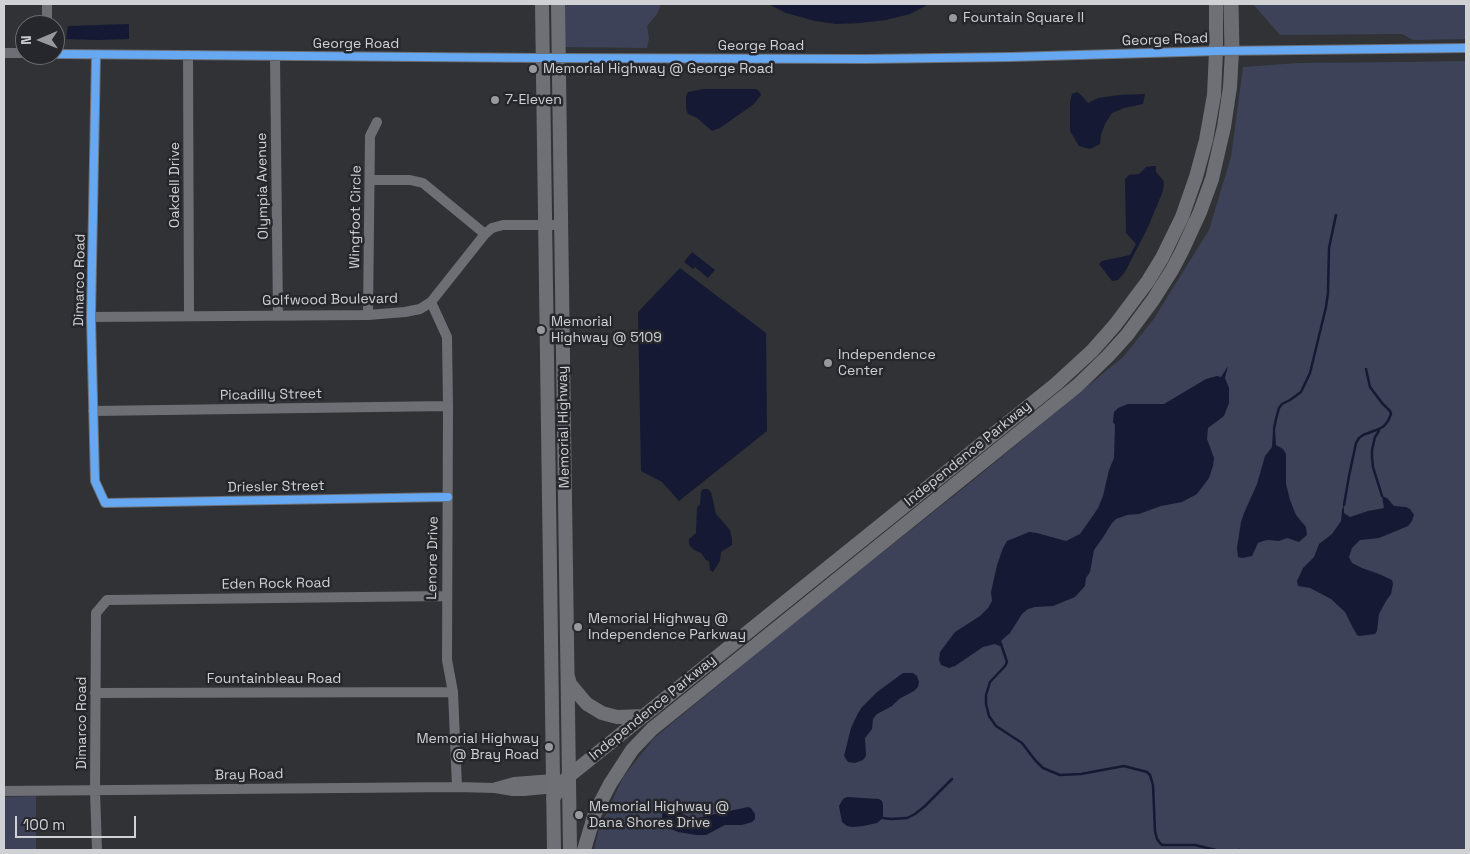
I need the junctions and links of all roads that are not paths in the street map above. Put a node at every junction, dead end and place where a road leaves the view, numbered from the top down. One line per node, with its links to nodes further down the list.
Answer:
1 (542, 4): 12 (main road, Memorial Highway)
2 (558, 4): 13 (main road, Memorial Highway)
3 (1216, 4): 6 (main road, Independence Parkway)
4 (1231, 4): 7 (highway)
5 (1466, 48): 7 (street, George Road)
6 (1216, 51): 7 (street, George Road); 13 (street, George Road); 39 (main road, Independence Parkway)
7 (1232, 51): 47 (main road, Independence Parkway)
8 (65, 54): 9 (street, George Road)
9 (96, 55): 10 (street, George Road); 23 (street, Dimarco Road)
10 (188, 55): 11 (street, George Road); 21 (street, Oakdell Drive)
11 (275, 56): 12 (street, George Road); 22 (street, Olympia Avenue)
12 (543, 58): 13 (street, George Road); 17 (main road, Memorial Highway)
13 (559, 58): 16 (main road, Memorial Highway)
14 (377, 122): 15 (street, Wingfoot Circle)
15 (370, 180): 18 (street); 20 (street, Wingfoot Circle)
16 (561, 225): 17 (street); 25 (main road, Memorial Highway)
17 (545, 226): 18 (street); 24 (main road, Memorial Highway)
18 (485, 234): 19 (street, Golfwood Boulevard)
19 (431, 302): 20 (street, Golfwood Boulevard); 26 (street, Lenore Drive)
20 (368, 315): 22 (street, Golfwood Boulevard)
21 (189, 316): 22 (street, Golfwood Boulevard); 23 (street, Golfwood Boulevard)
22 (278, 316)
23 (91, 317): 27 (street, Dimarco Road)
24 (548, 388): 25 (main road); 30 (main road, Memorial Highway)
25 (563, 388): 31 (main road, Memorial Highway)
26 (448, 406): 27 (street, Picadilly Street); 28 (street, Lenore Drive)
27 (93, 411): 29 (street, Dimarco Road)
28 (448, 497): 29 (street, Driesler Street); 32 (street, Lenore Drive)
29 (105, 503)
30 (549, 517): 31 (main road); 34 (main road, Memorial Highway)
31 (565, 517): 35 (main road, Memorial Highway)
32 (446, 596): 33 (street, Eden Rock Road); 37 (street, Lenore Drive)
33 (107, 600): 38 (street, Dimarco Road)
34 (551, 634): 35 (main road); 40 (main road, Memorial Highway)
35 (567, 634): 36 (main road, Memorial Highway)
36 (568, 677): 39 (main road); 40 (main road, Memorial Highway)
37 (453, 692): 38 (street, Fountainbleau Road); 41 (street, Lenore Drive)
38 (95, 693): 43 (street, Dimarco Road)
39 (645, 716): 40 (main road, Independence Parkway)
40 (559, 783): 41 (street, Bray Road); 45 (main road, Memorial Highway); 46 (main road, Memorial Highway)
41 (457, 787): 43 (street, Bray Road)
42 (4, 791): 43 (street, Bray Road)
43 (95, 791): 44 (street, Dimarco Road)
44 (97, 850)
45 (554, 850)
46 (570, 850)
47 (584, 850)

